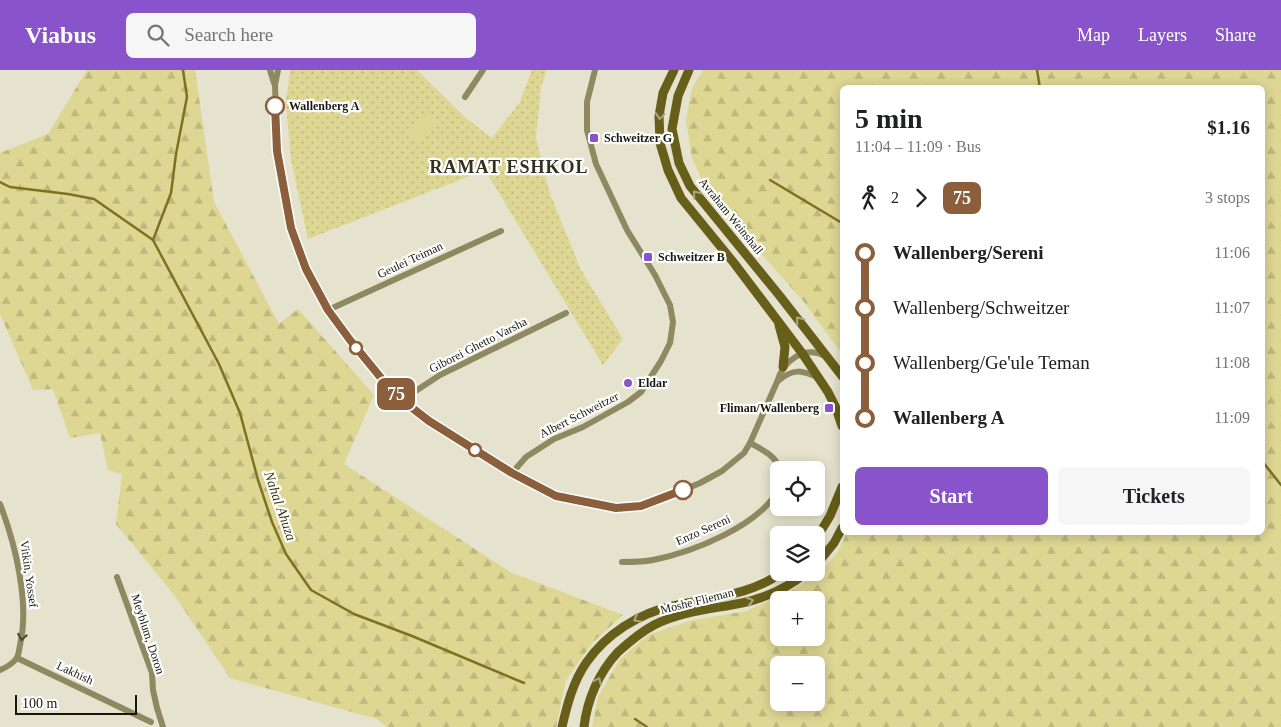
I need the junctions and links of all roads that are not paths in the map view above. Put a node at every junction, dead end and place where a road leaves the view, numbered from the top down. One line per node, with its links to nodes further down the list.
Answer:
1 (270, 70): 7 (street)
2 (278, 70): 7 (street)
3 (483, 70): 8 (street)
4 (594, 70): 23 (street, Albert Schweitzer)
5 (674, 70): 12 (main road, one-way to 12)
6 (689, 70): 14 (main road, Avraham Weinshall, one-way to 6)
7 (275, 85): 10 (street)
8 (465, 97)
9 (501, 231): 10 (street, Geulei Teiman)
10 (328, 310): 19 (street)
11 (566, 313): 19 (street, Giborei Ghetto Varsha)
12 (778, 320): 13 (main road); 15 (main road)
13 (802, 353): 14 (street); 15 (street); 17 (main road)
14 (829, 358): 16 (main road)
15 (783, 367): 18 (street)
16 (840, 373)
17 (820, 379): 18 (street); 20 (main road)
18 (777, 382): 21 (street)
19 (402, 400): 23 (street)
20 (840, 420)
21 (750, 443): 22 (street); 23 (street)
22 (775, 461)
23 (512, 473)
24 (840, 492): 27 (main road)
25 (770, 501): 30 (street, Enzo Sereni)
26 (0, 504): 34 (street, Vitkin, Yossef, one-way to 34)
27 (825, 527)
28 (840, 532): 29 (main road)
29 (825, 554)
30 (622, 562)
31 (117, 578): 37 (street, Meyblum, Doron)
32 (770, 579): 38 (main road, Moshe Flieman, one-way to 38)
33 (795, 581): 39 (main road, Moshe Flieman, one-way to 33)
34 (17, 658): 35 (street); 36 (street, Lakhish)
35 (0, 670)
36 (151, 722)
37 (163, 727)
38 (562, 727)
39 (584, 727)

